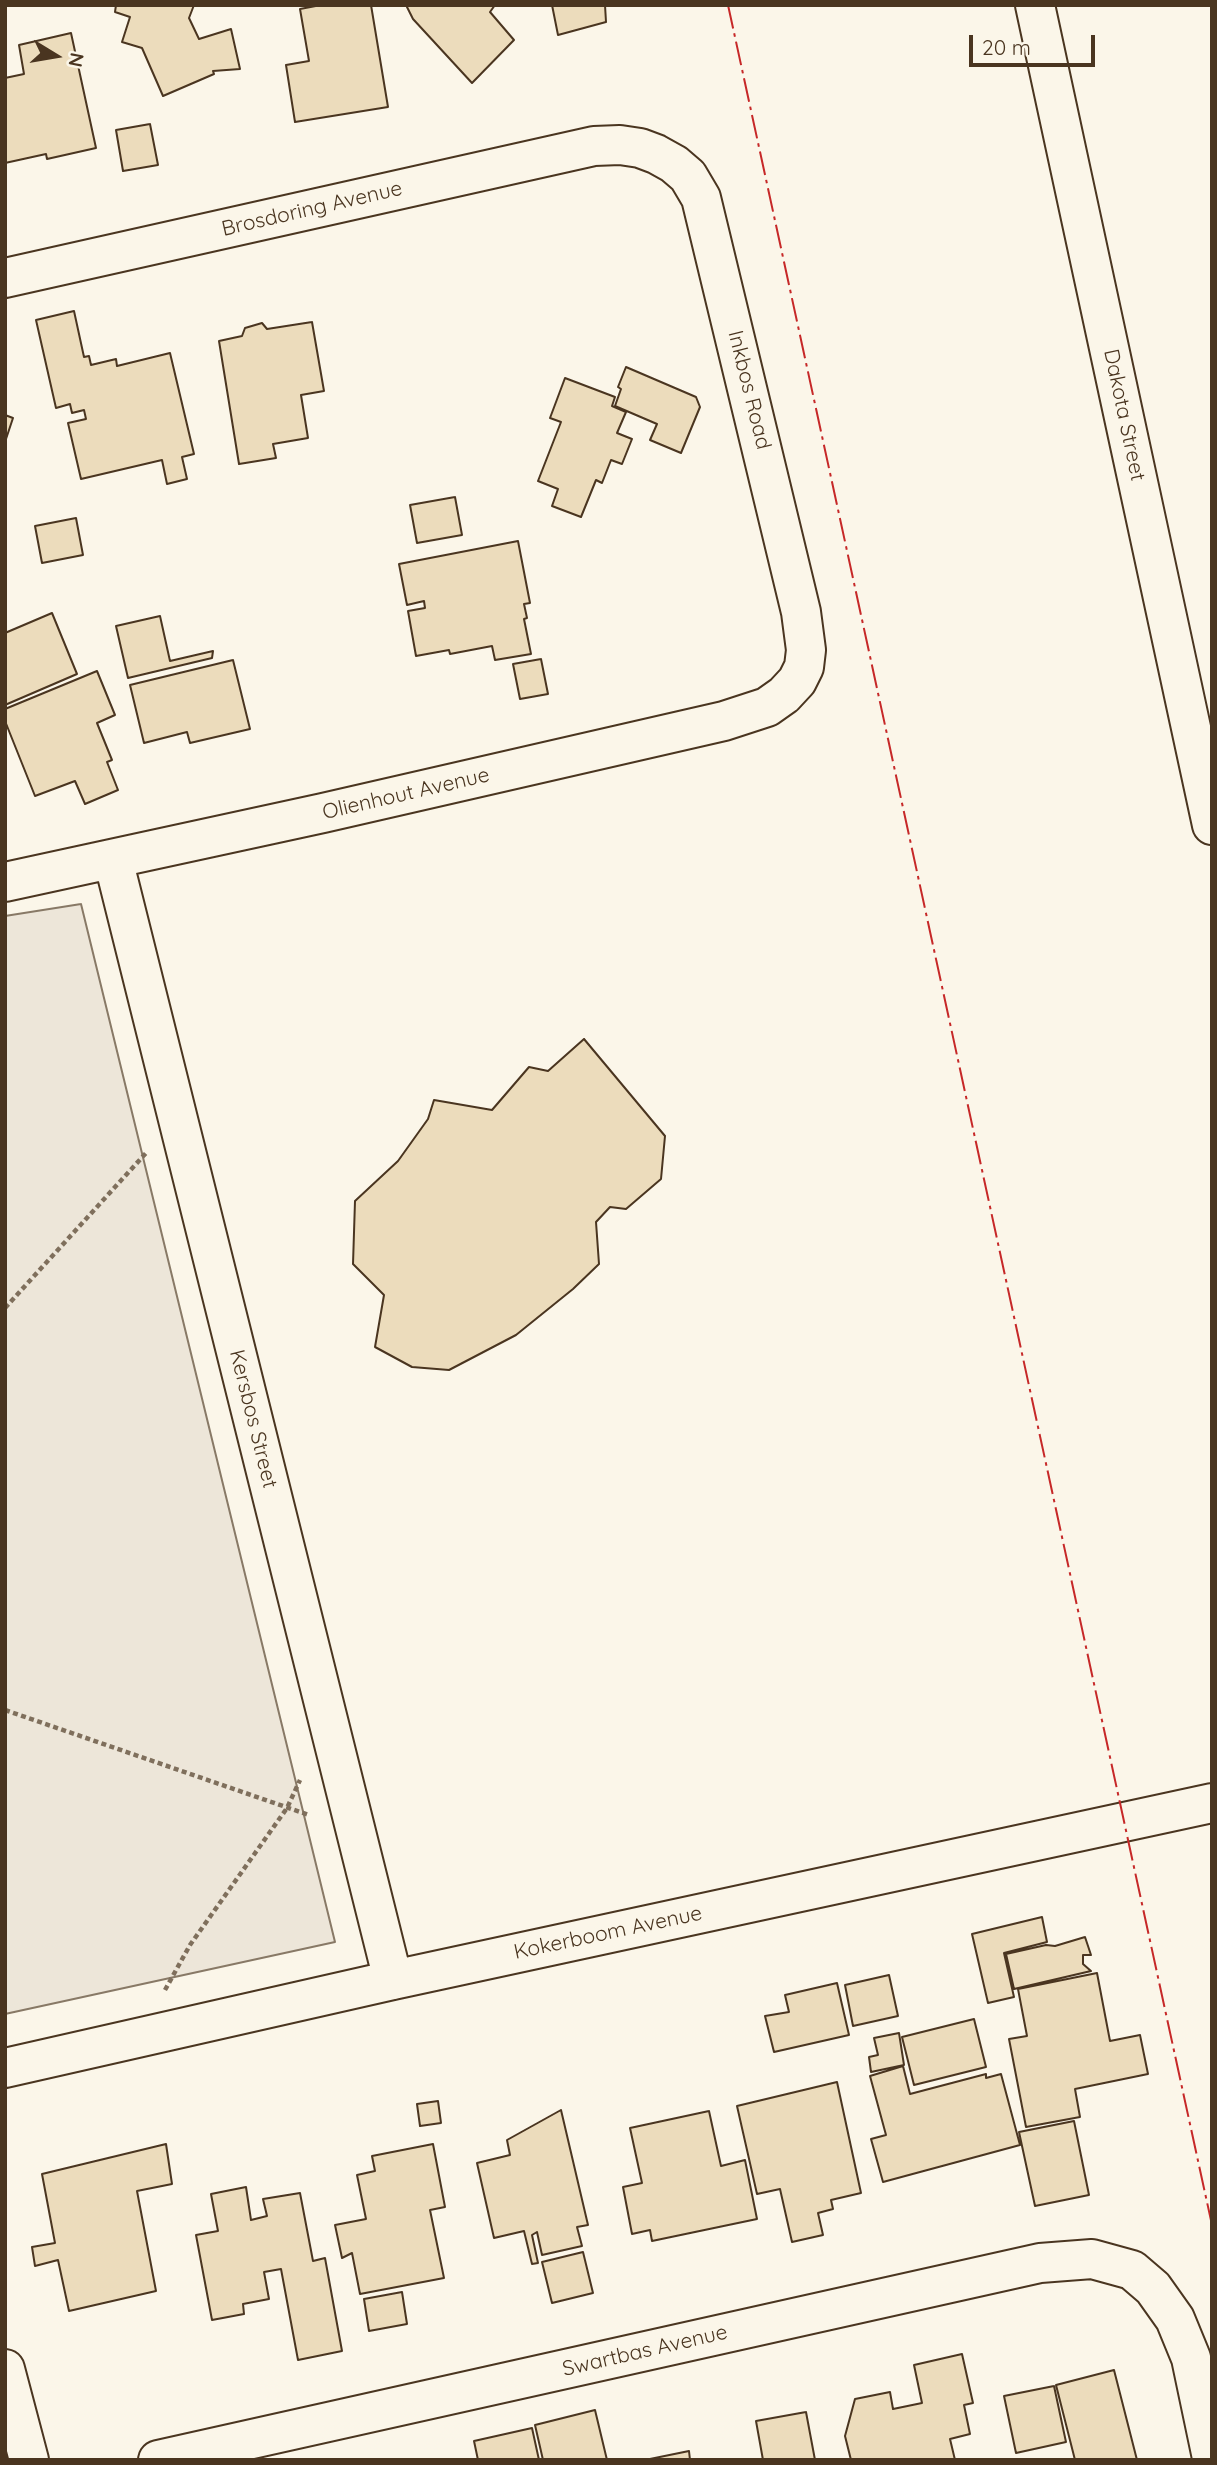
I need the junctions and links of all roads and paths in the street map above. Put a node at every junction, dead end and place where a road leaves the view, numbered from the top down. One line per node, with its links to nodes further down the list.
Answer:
1 (1035, 5): 5 (street, Dakota Street)
2 (620, 145): 3 (street, Brosdoring Avenue); 4 (street, Inkbos Road)
3 (5, 278)
4 (797, 681): 6 (street, Olienhout Avenue)
5 (1212, 825)
6 (113, 859): 7 (street, Olienhout Avenue); 14 (street, Kersbos Street)
7 (5, 882)
8 (121, 1178): 9 (path)
9 (5, 1308)
10 (5, 1710): 12 (path)
11 (302, 1774): 15 (path)
12 (268, 1801)
13 (1212, 1803): 14 (street, Kokerboom Avenue)
14 (393, 1980): 15 (street, Kokerboom Avenue)
15 (139, 2038): 16 (street, Kokerboom Avenue)
16 (5, 2068)
17 (5, 2369): 19 (street)
18 (1212, 2458): 20 (street, Swartbas Avenue)
19 (29, 2460)
20 (158, 2460)

